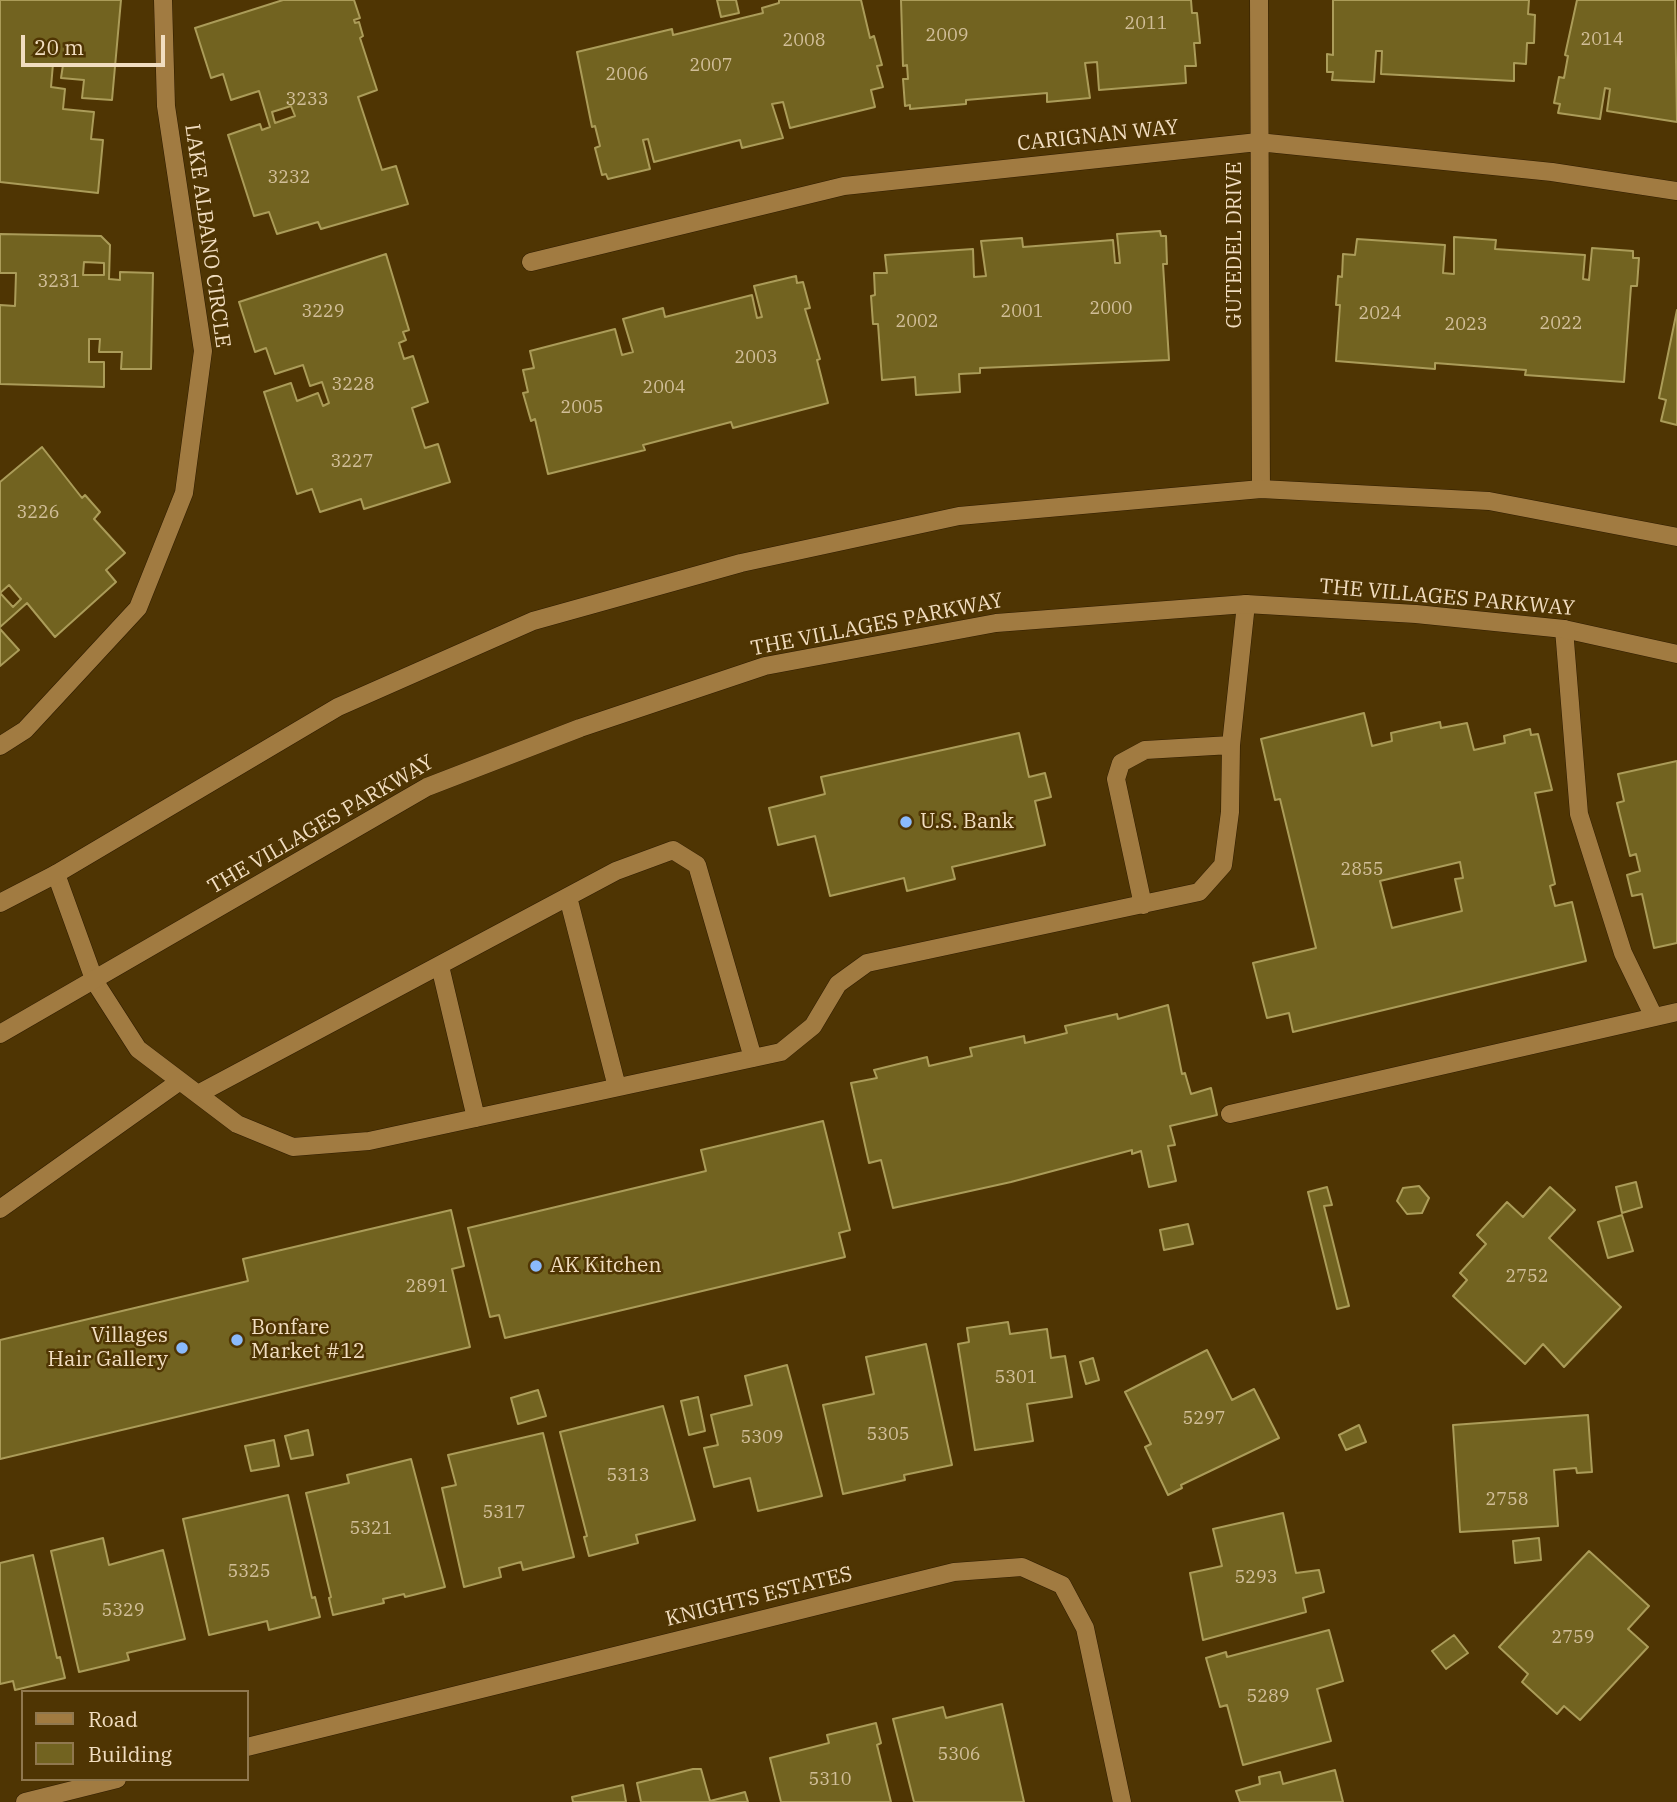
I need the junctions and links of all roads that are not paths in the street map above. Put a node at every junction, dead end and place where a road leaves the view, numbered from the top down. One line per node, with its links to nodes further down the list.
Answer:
1 (163, 0): 12 (street, LAKE ALBANO CIRCLE)
2 (1259, 0): 3 (street, GUTEDEL DRIVE)
3 (1258, 142): 4 (street, CARIGNAN WAY); 5 (street, CARIGNAN WAY); 6 (street, GUTEDEL DRIVE)
4 (1677, 191)
5 (531, 262)
6 (1261, 489): 7 (street); 13 (street)
7 (1677, 537)
8 (1246, 604): 9 (street, THE VILLAGES PARKWAY); 11 (street); 18 (street, THE VILLAGES PARKWAY)
9 (1564, 629): 10 (street, THE VILLAGES PARKWAY); 20 (street)
10 (1677, 654)
11 (1231, 745): 16 (street); 16 (street)
12 (0, 746)
13 (56, 873): 15 (street); 18 (street)
14 (568, 897): 17 (street); 22 (street); 24 (street)
15 (0, 903)
16 (1143, 905): 22 (street)
17 (440, 966): 25 (street); 27 (street)
18 (95, 982): 21 (street, THE VILLAGES PARKWAY); 23 (street)
19 (1677, 1012): 20 (street)
20 (1654, 1017): 26 (street)
21 (0, 1034)
22 (753, 1058): 24 (street)
23 (180, 1081): 25 (street); 28 (street)
24 (617, 1087): 27 (street)
25 (198, 1094): 27 (street)
26 (1230, 1114)
27 (476, 1118)
28 (0, 1209)
29 (248, 1747): 32 (street, KNIGHTS ESTATES)
30 (109, 1781): 31 (street)
31 (25, 1802)
32 (1122, 1802)

